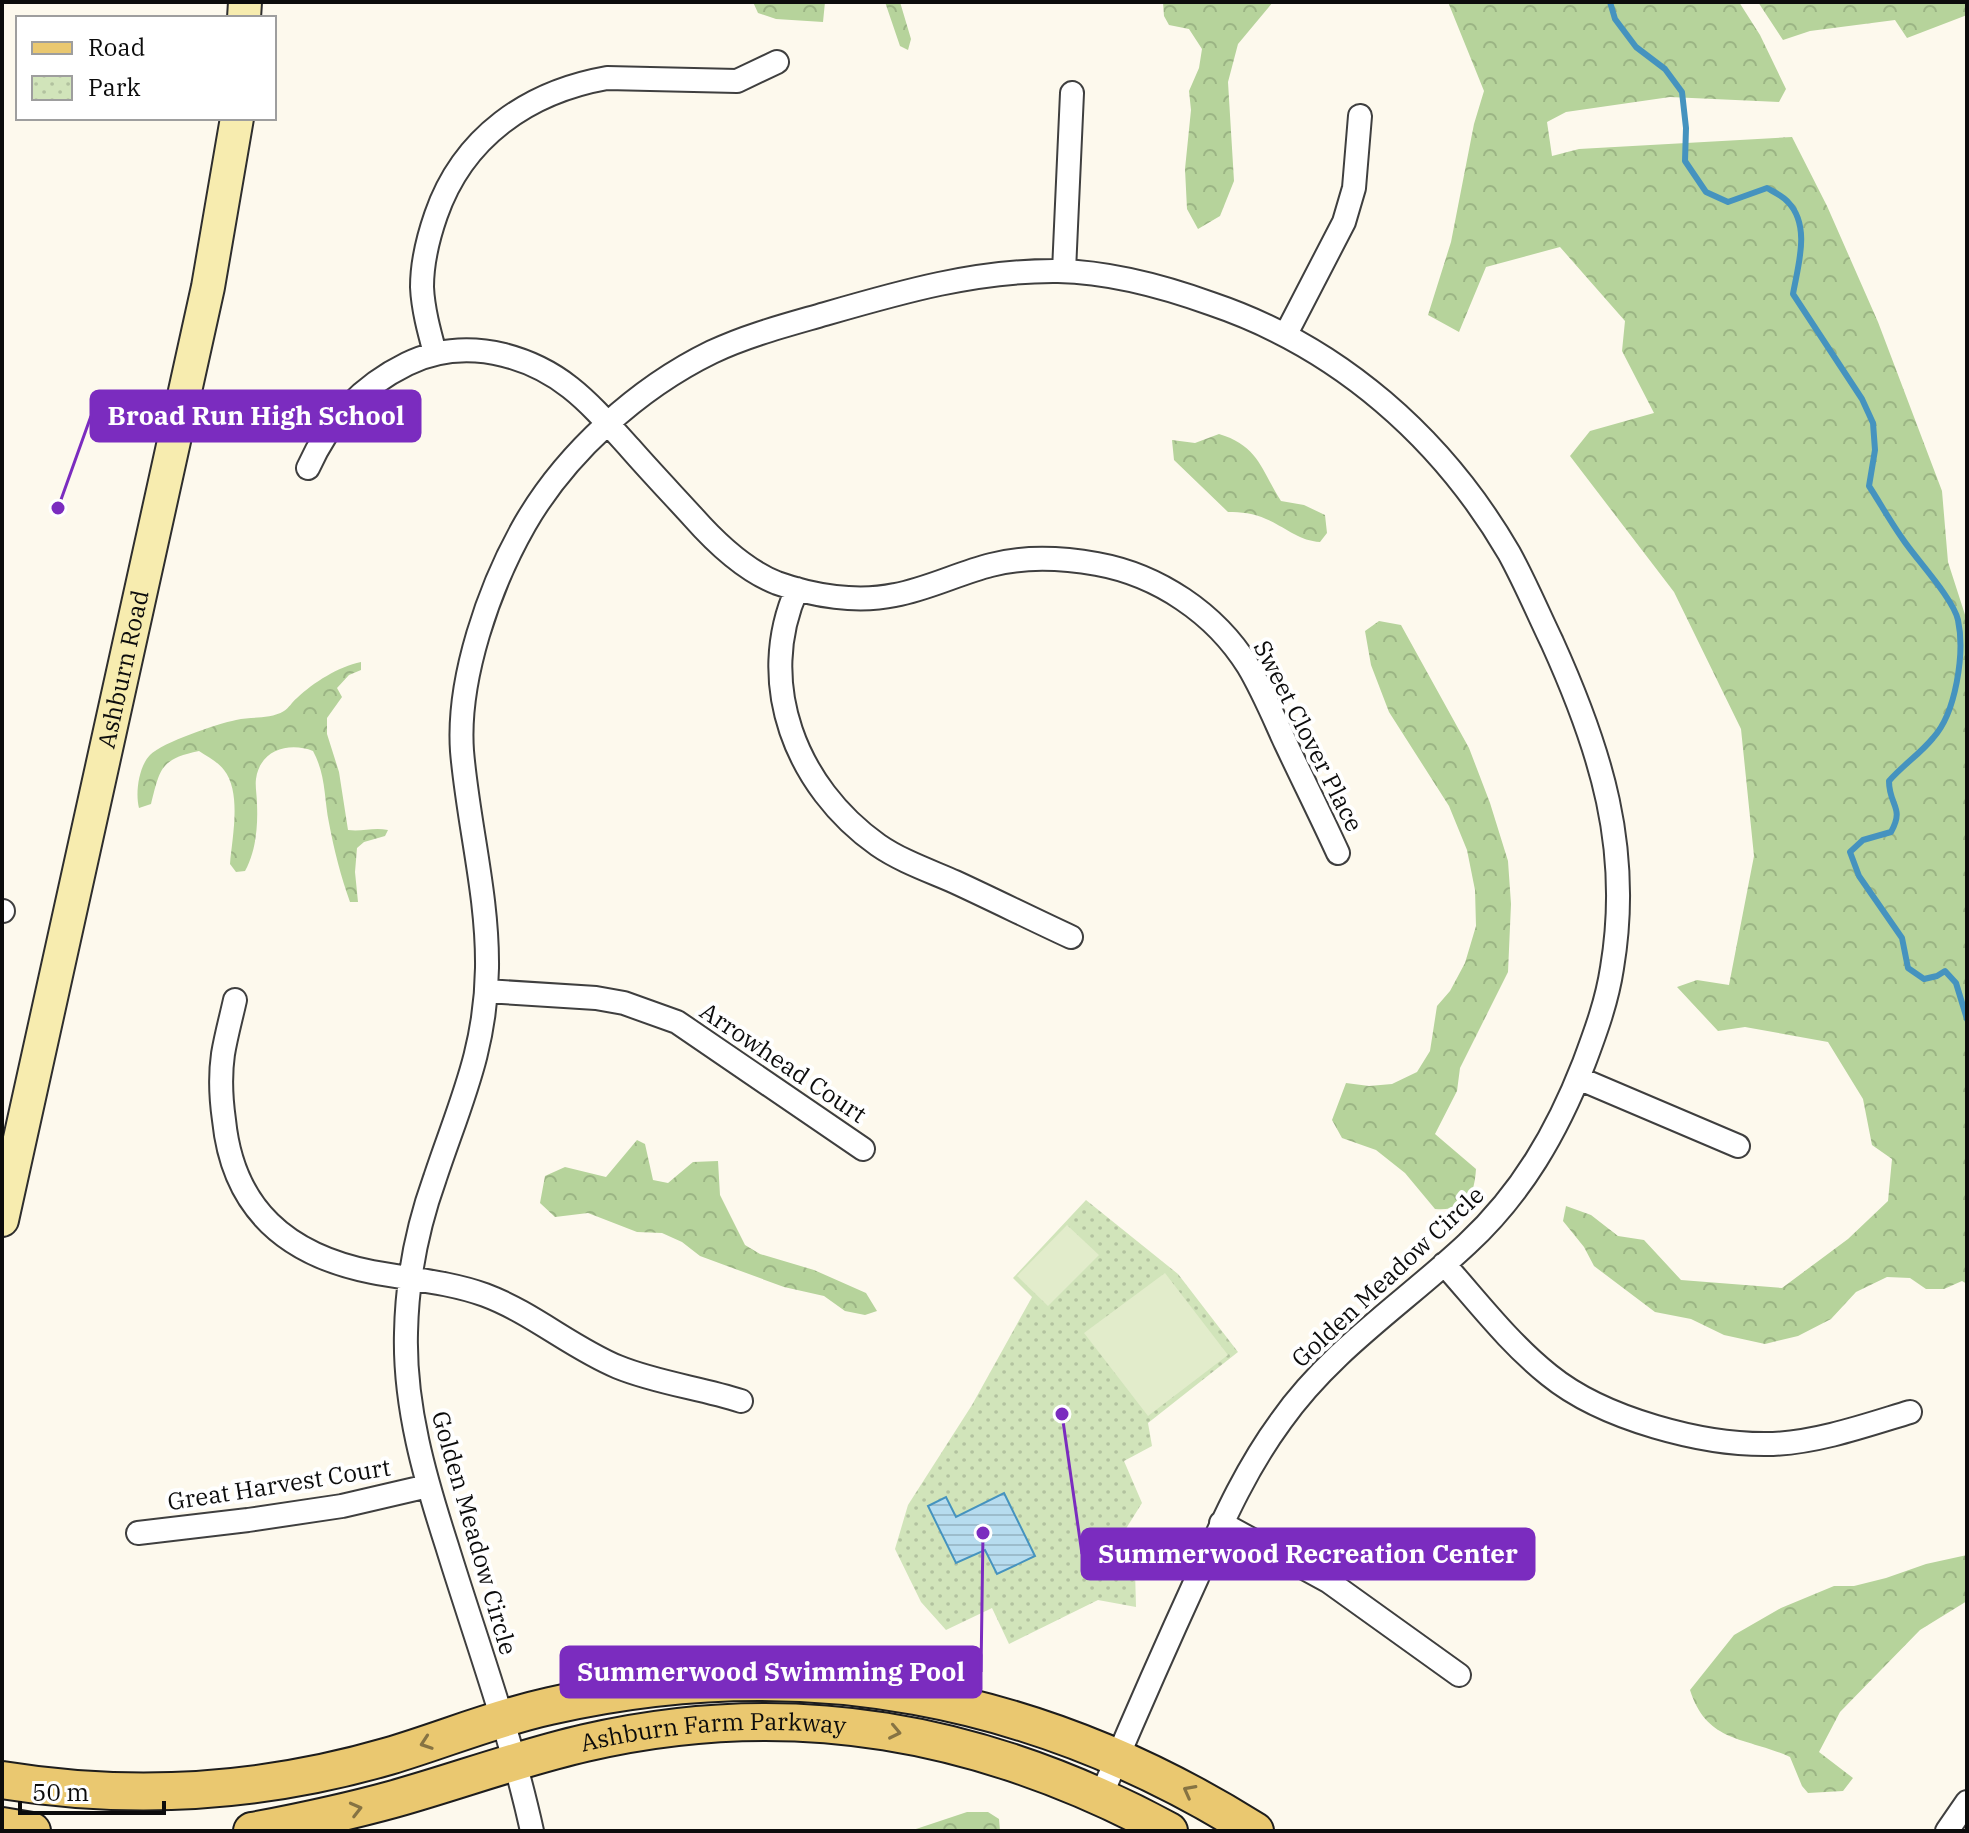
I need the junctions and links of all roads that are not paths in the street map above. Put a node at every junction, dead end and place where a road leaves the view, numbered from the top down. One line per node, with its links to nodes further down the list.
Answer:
1 (777, 62): 7 (street)
2 (1072, 93): 5 (street)
3 (1360, 116): 6 (street)
4 (237, 120): 18 (main road, Ashburn Road)
5 (1064, 271): 6 (street, Golden Meadow Circle); 8 (street, Golden Meadow Circle)
6 (1286, 334): 15 (street, Golden Meadow Circle)
7 (435, 353): 8 (street, Sweet Clover Place); 9 (street, Sweet Clover Place)
8 (609, 424): 10 (street, Sweet Clover Place); 13 (street, Golden Meadow Circle)
9 (308, 468)
10 (797, 589): 11 (street, Sweet Clover Place); 12 (street)
11 (1338, 853)
12 (1071, 937)
13 (486, 991): 17 (street, Arrowhead Court); 20 (street, Golden Meadow Circle)
14 (235, 1000): 20 (street)
15 (1578, 1078): 16 (street); 19 (street, Golden Meadow Circle)
16 (1738, 1146)
17 (863, 1149)
18 (2, 1220)
19 (1444, 1264): 22 (street); 24 (street, Golden Meadow Circle)
20 (410, 1277): 21 (street); 23 (street, Golden Meadow Circle)
21 (741, 1401)
22 (1910, 1412)
23 (428, 1486): 25 (street, Great Harvest Court); 27 (street, Golden Meadow Circle)
24 (1221, 1523): 26 (street); 28 (street, Golden Meadow Circle)
25 (138, 1533)
26 (1459, 1675)
27 (500, 1719): 28 (main road, Ashburn Farm Parkway); 29 (street, Golden Meadow Circle); 30 (main road, Ashburn Farm Parkway, one-way to 30)
28 (1118, 1756): 31 (street, Golden Meadow Circle); 38 (main road, Ashburn Farm Parkway, one-way to 28)
29 (513, 1761): 31 (main road, Ashburn Farm Parkway, one-way to 31); 35 (main road, Ashburn Farm Parkway, one-way to 29); 36 (street, Golden Meadow Circle)
30 (2, 1780)
31 (1101, 1796): 37 (main road, Ashburn Farm Parkway)
32 (1967, 1802): 39 (street)
33 (2, 1826): 34 (main road)
34 (32, 1831)
35 (252, 1831)
36 (532, 1831)
37 (1169, 1831)
38 (1255, 1831)
39 (1947, 1831)

